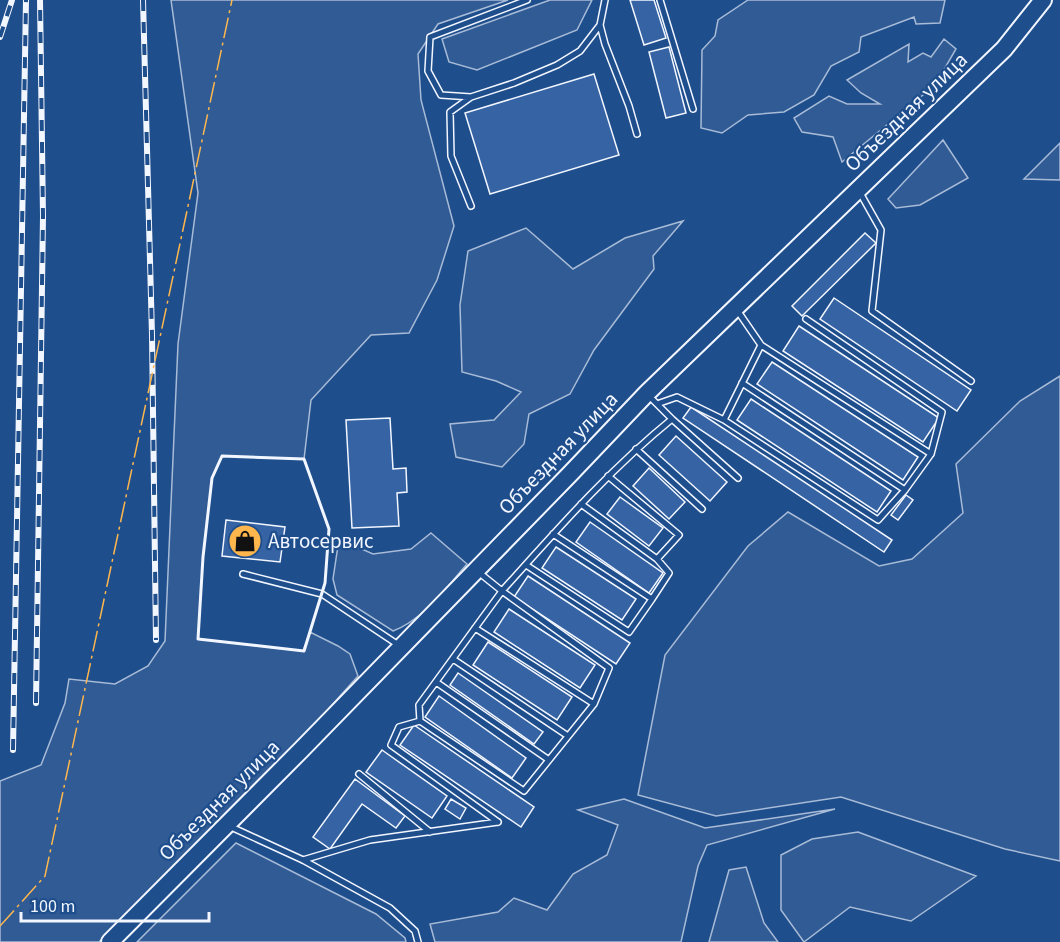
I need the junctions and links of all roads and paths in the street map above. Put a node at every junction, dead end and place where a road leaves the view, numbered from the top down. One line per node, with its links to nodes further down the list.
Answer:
1 (527, 0): 6 (lane)
2 (605, 0): 5 (lane)
3 (660, 0): 7 (lane)
4 (1043, 0): 9 (main road, Объездная улица)
5 (600, 25): 6 (lane); 8 (lane)
6 (471, 97): 10 (lane)
7 (693, 109)
8 (637, 134)
9 (858, 188): 11 (main road, Объездная улица); 14 (lane)
10 (471, 206)
11 (734, 307): 13 (lane); 16 (main road, Объездная улица)
12 (806, 319): 20 (lane)
13 (761, 345): 15 (lane); 20 (lane)
14 (971, 381)
15 (742, 383): 18 (lane); 23 (lane)
16 (652, 398): 17 (lane); 18 (lane); 29 (main road, Объездная улица)
17 (672, 419): 19 (lane); 22 (lane)
18 (724, 420): 23 (lane)
19 (636, 449): 21 (lane); 25 (lane)
20 (931, 454): 23 (lane)
21 (608, 476): 24 (lane); 27 (lane)
22 (738, 478)
23 (905, 490)
24 (581, 504): 26 (lane); 27 (lane)
25 (702, 509)
26 (554, 534): 28 (lane); 32 (lane)
27 (657, 559): 32 (lane)
28 (526, 565): 31 (lane); 32 (lane)
29 (476, 570): 31 (lane); 34 (main road, Объездная улица)
30 (243, 574): 34 (lane)
31 (502, 591): 33 (lane); 37 (lane)
32 (652, 599)
33 (475, 628): 35 (lane); 37 (lane)
34 (401, 646): 42 (main road, Объездная улица)
35 (453, 659): 36 (lane); 39 (lane)
36 (436, 682): 38 (lane); 40 (lane)
37 (594, 704): 39 (lane)
38 (420, 721): 40 (lane); 43 (lane)
39 (568, 736): 40 (lane)
40 (549, 760)
41 (359, 774): 43 (lane)
42 (226, 825): 44 (lane); 45 (main road, Объездная улица)
43 (430, 832): 44 (lane)
44 (303, 860): 46 (lane)
45 (110, 942)
46 (418, 942)

